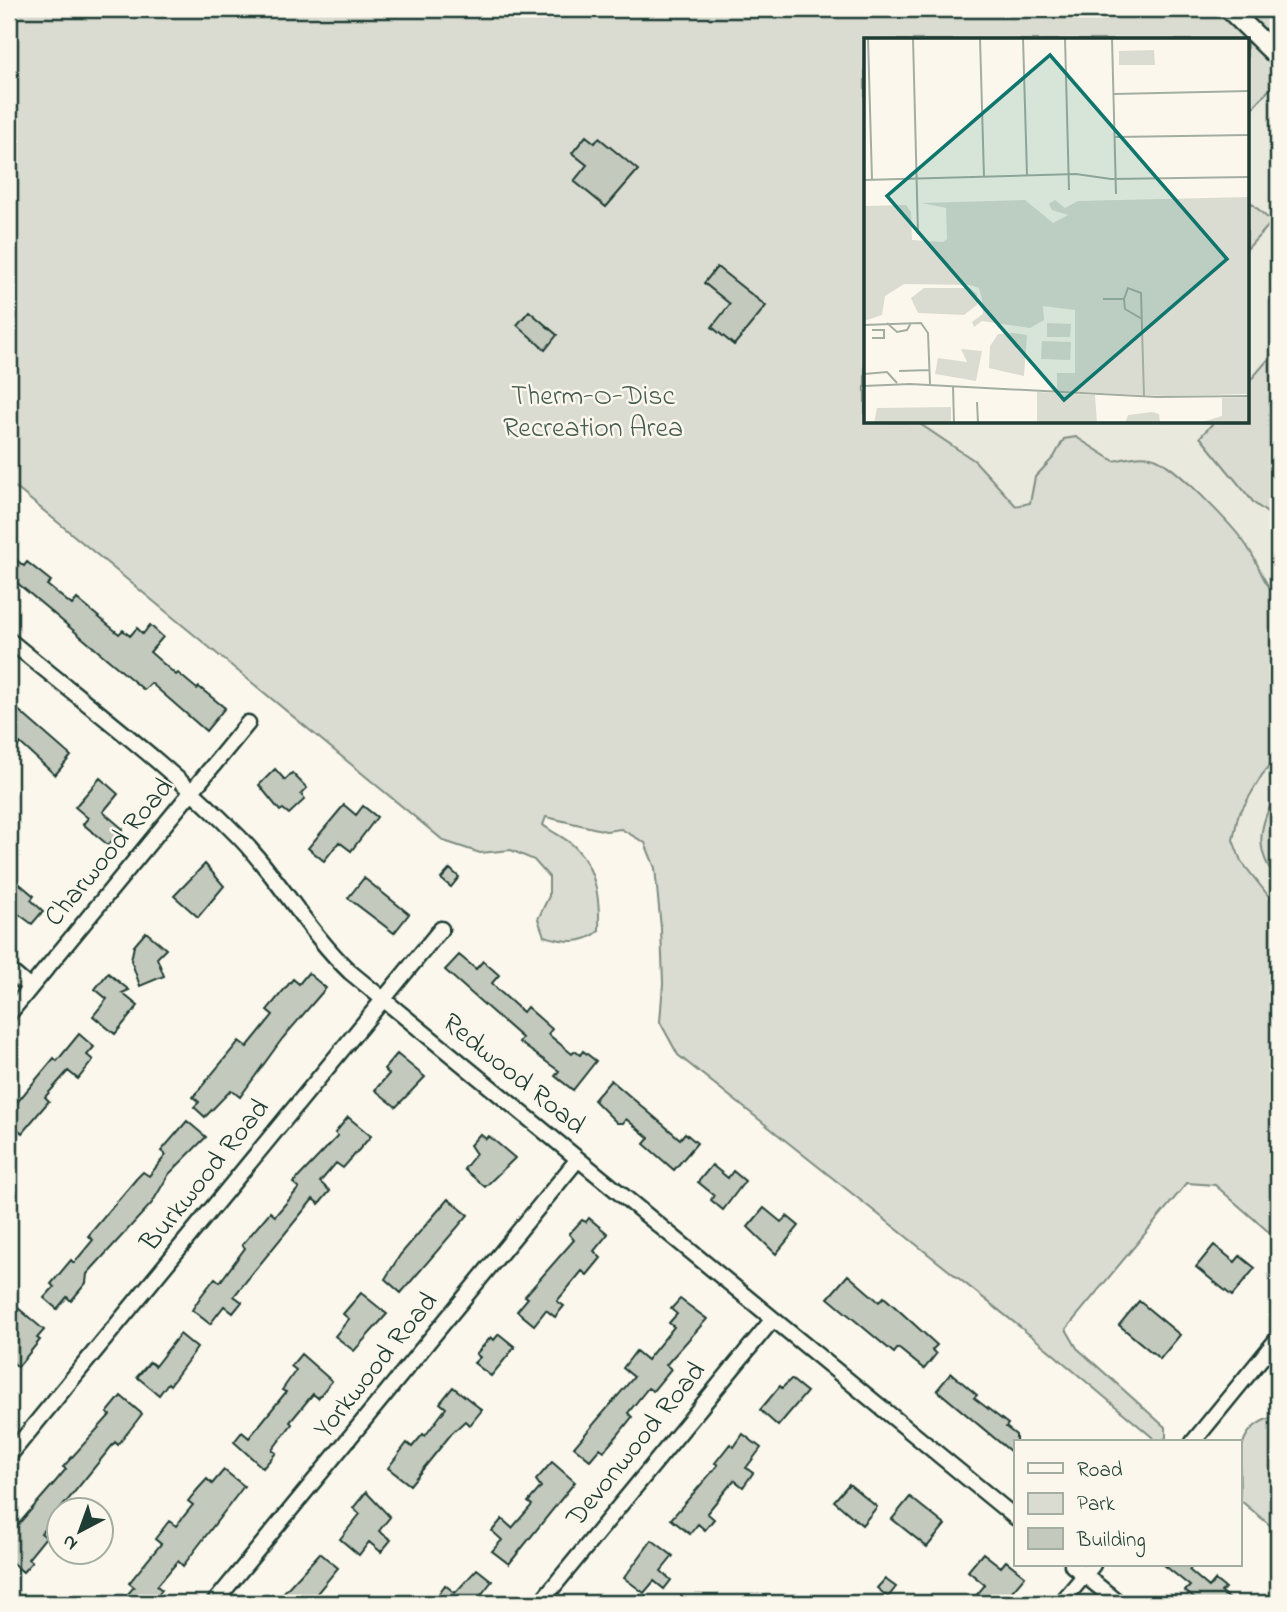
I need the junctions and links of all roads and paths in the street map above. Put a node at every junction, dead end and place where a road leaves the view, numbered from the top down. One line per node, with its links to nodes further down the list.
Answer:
1 (1229, 9): 2 (street)
2 (1278, 57)
3 (9, 640): 5 (street, Redwood Road)
4 (248, 723): 5 (street, Charwood Road)
5 (192, 794): 8 (street, Charwood Road); 9 (street, Redwood Road)
6 (441, 929): 9 (street, Burkwood Road)
7 (9, 970): 8 (street)
8 (30, 988): 10 (street, Charwood Road)
9 (382, 999): 11 (street, Redwood Road); 15 (street, Burkwood Road)
10 (9, 1014)
11 (578, 1159): 12 (street, Redwood Road); 18 (street, Yorkwood Road)
12 (773, 1319): 16 (street, Redwood Road); 19 (street, Devonwood Road)
13 (1278, 1338): 14 (street)
14 (1195, 1440)
15 (9, 1456)
16 (1014, 1516)
17 (1089, 1570): 20 (street); 21 (street)
18 (214, 1603)
19 (540, 1603)
20 (1061, 1603)
21 (1119, 1603)

